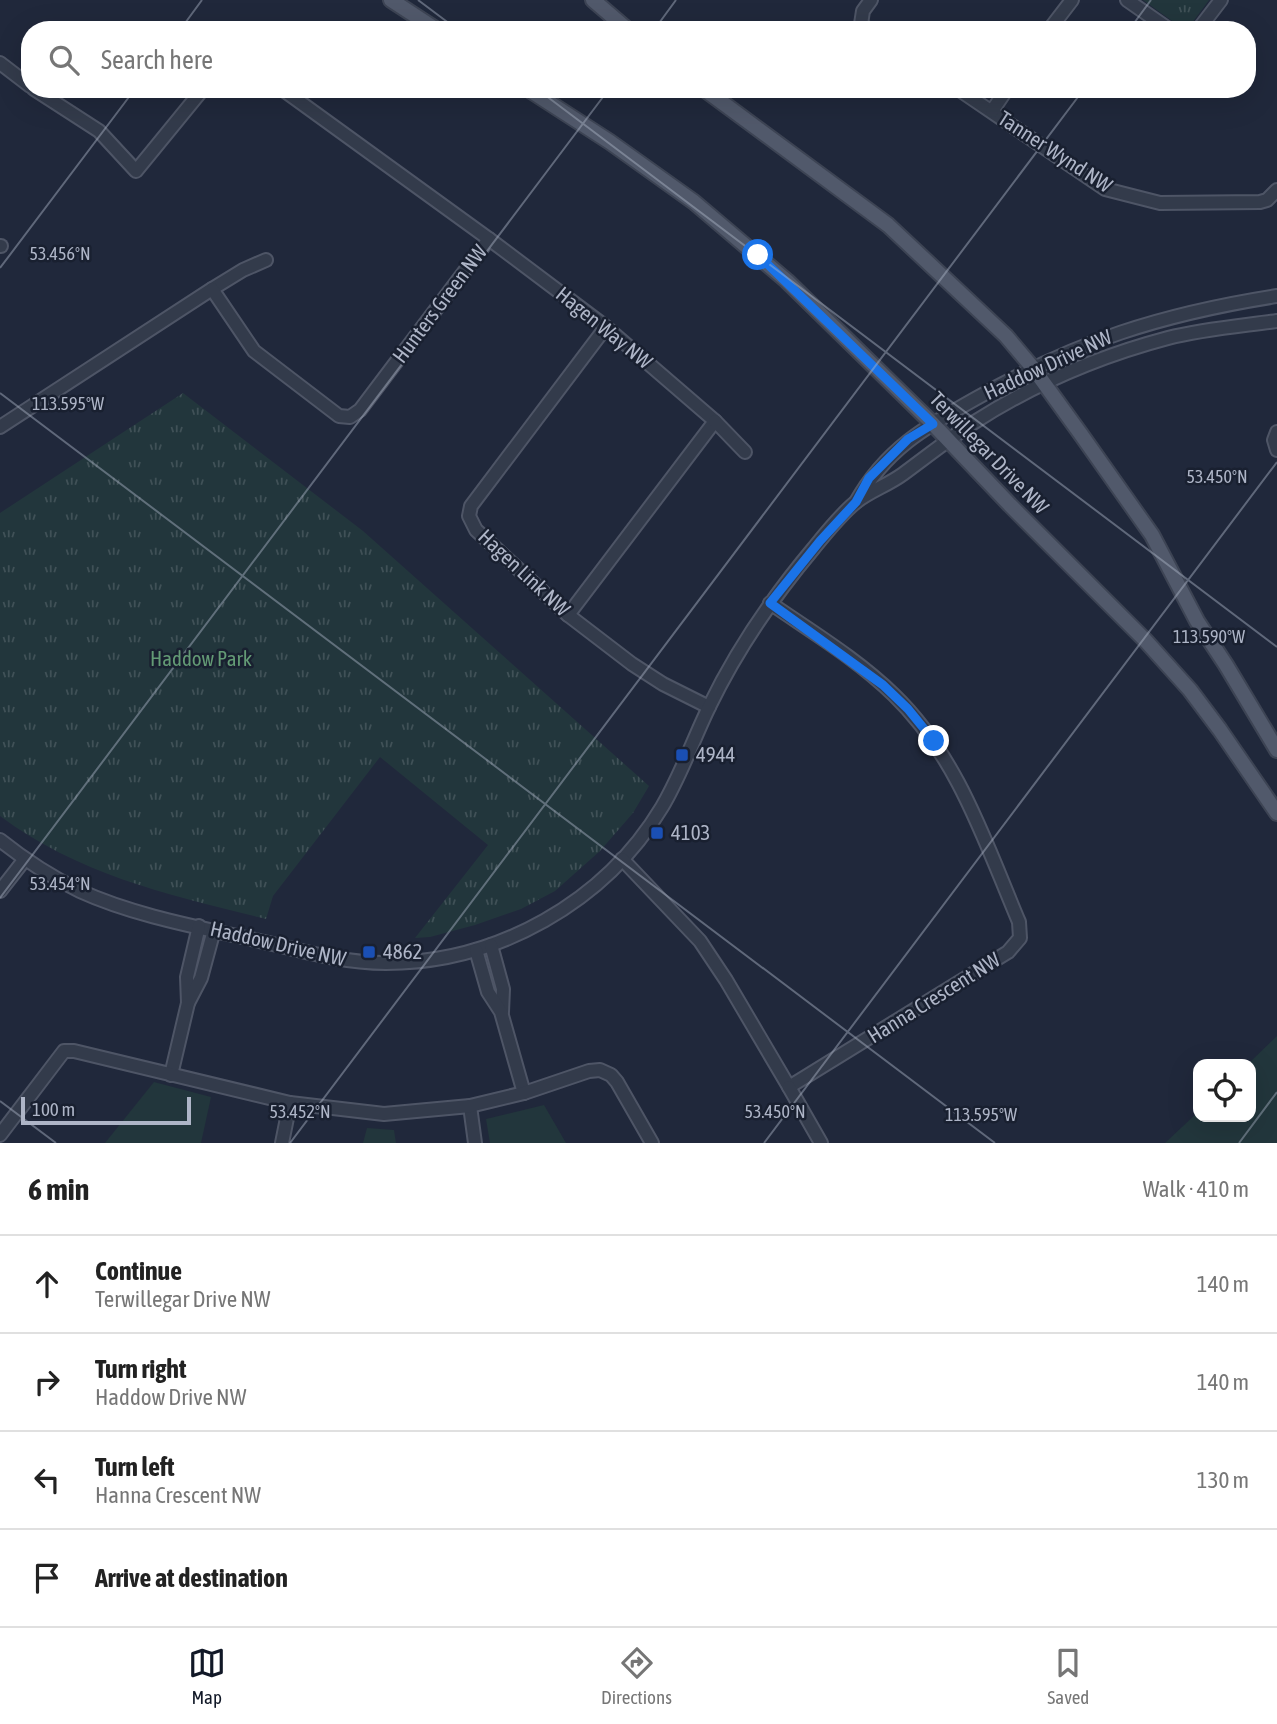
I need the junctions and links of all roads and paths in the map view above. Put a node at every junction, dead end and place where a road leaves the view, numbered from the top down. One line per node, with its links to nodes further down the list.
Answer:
1 (391, 0): 7 (main road)
2 (593, 0): 8 (main road)
3 (871, 0): 9 (street)
4 (1072, 0): 10 (street)
5 (1126, 0): 11 (street)
6 (1221, 0): 12 (street)
7 (423, 21)
8 (618, 21)
9 (862, 21)
10 (1056, 21)
11 (1157, 21)
12 (1205, 21)
13 (0, 63): 14 (street)
14 (21, 79)
15 (48, 98): 16 (street)
16 (196, 98)
17 (294, 98): 24 (street, Hunters Green NW)
18 (542, 98): 33 (main road, Terwillegar Drive NW)
19 (716, 98): 30 (main road)
20 (972, 98): 22 (street, Tanner Wynd NW)
21 (1001, 98): 22 (street)
22 (992, 111): 23 (street, Tanner Wynd NW)
23 (1277, 190)
24 (489, 239): 26 (street, Hunters Green NW); 29 (street, Hagen Way NW)
25 (267, 260): 26 (street)
26 (212, 289): 34 (street)
27 (1277, 296): 30 (street, Haddow Drive NW)
28 (1277, 321): 31 (street, Haddow Drive NW)
29 (606, 327): 32 (street, Hagen Way NW); 41 (street, Hagen Link NW)
30 (1033, 368): 31 (main road); 33 (street, Haddow Drive NW)
31 (1045, 384): 36 (street, Haddow Drive NW); 43 (main road)
32 (715, 421): 38 (street, Hagen Way NW); 41 (street)
33 (933, 424): 36 (main road, Terwillegar Drive NW); 39 (street, Haddow Drive NW)
34 (0, 427)
35 (1277, 432): 37 (street)
36 (949, 440): 39 (street, Haddow Drive NW); 44 (main road, Terwillegar Drive NW)
37 (1277, 450)
38 (745, 452)
39 (856, 502): 40 (street, Haddow Drive NW)
40 (770, 603): 42 (street, Haddow Drive NW); 56 (street, Hanna Crescent NW)
41 (568, 615): 42 (street, Hagen Link NW)
42 (709, 707): 47 (street, Haddow Drive NW)
43 (1277, 750)
44 (1277, 813)
45 (0, 841): 46 (street, Haddow Drive NW)
46 (25, 859): 48 (street); 49 (street, Haddow Drive NW)
47 (622, 859): 51 (street, Haddow Drive NW); 56 (street)
48 (0, 891)
49 (199, 926): 50 (street, Haddow Drive NW); 53 (street)
50 (214, 930): 52 (street, Haddow Drive NW); 53 (street)
51 (491, 945): 52 (street, Haddow Drive NW); 54 (street)
52 (475, 950): 54 (street)
53 (188, 1003): 55 (street)
54 (502, 1012): 57 (street)
55 (171, 1075): 58 (street); 60 (street)
56 (789, 1087): 64 (street)
57 (524, 1093): 59 (street); 63 (street)
58 (290, 1103): 59 (street); 61 (street)
59 (471, 1106): 62 (street)
60 (0, 1135)
61 (282, 1143)
62 (475, 1143)
63 (652, 1143)
64 (821, 1143)

